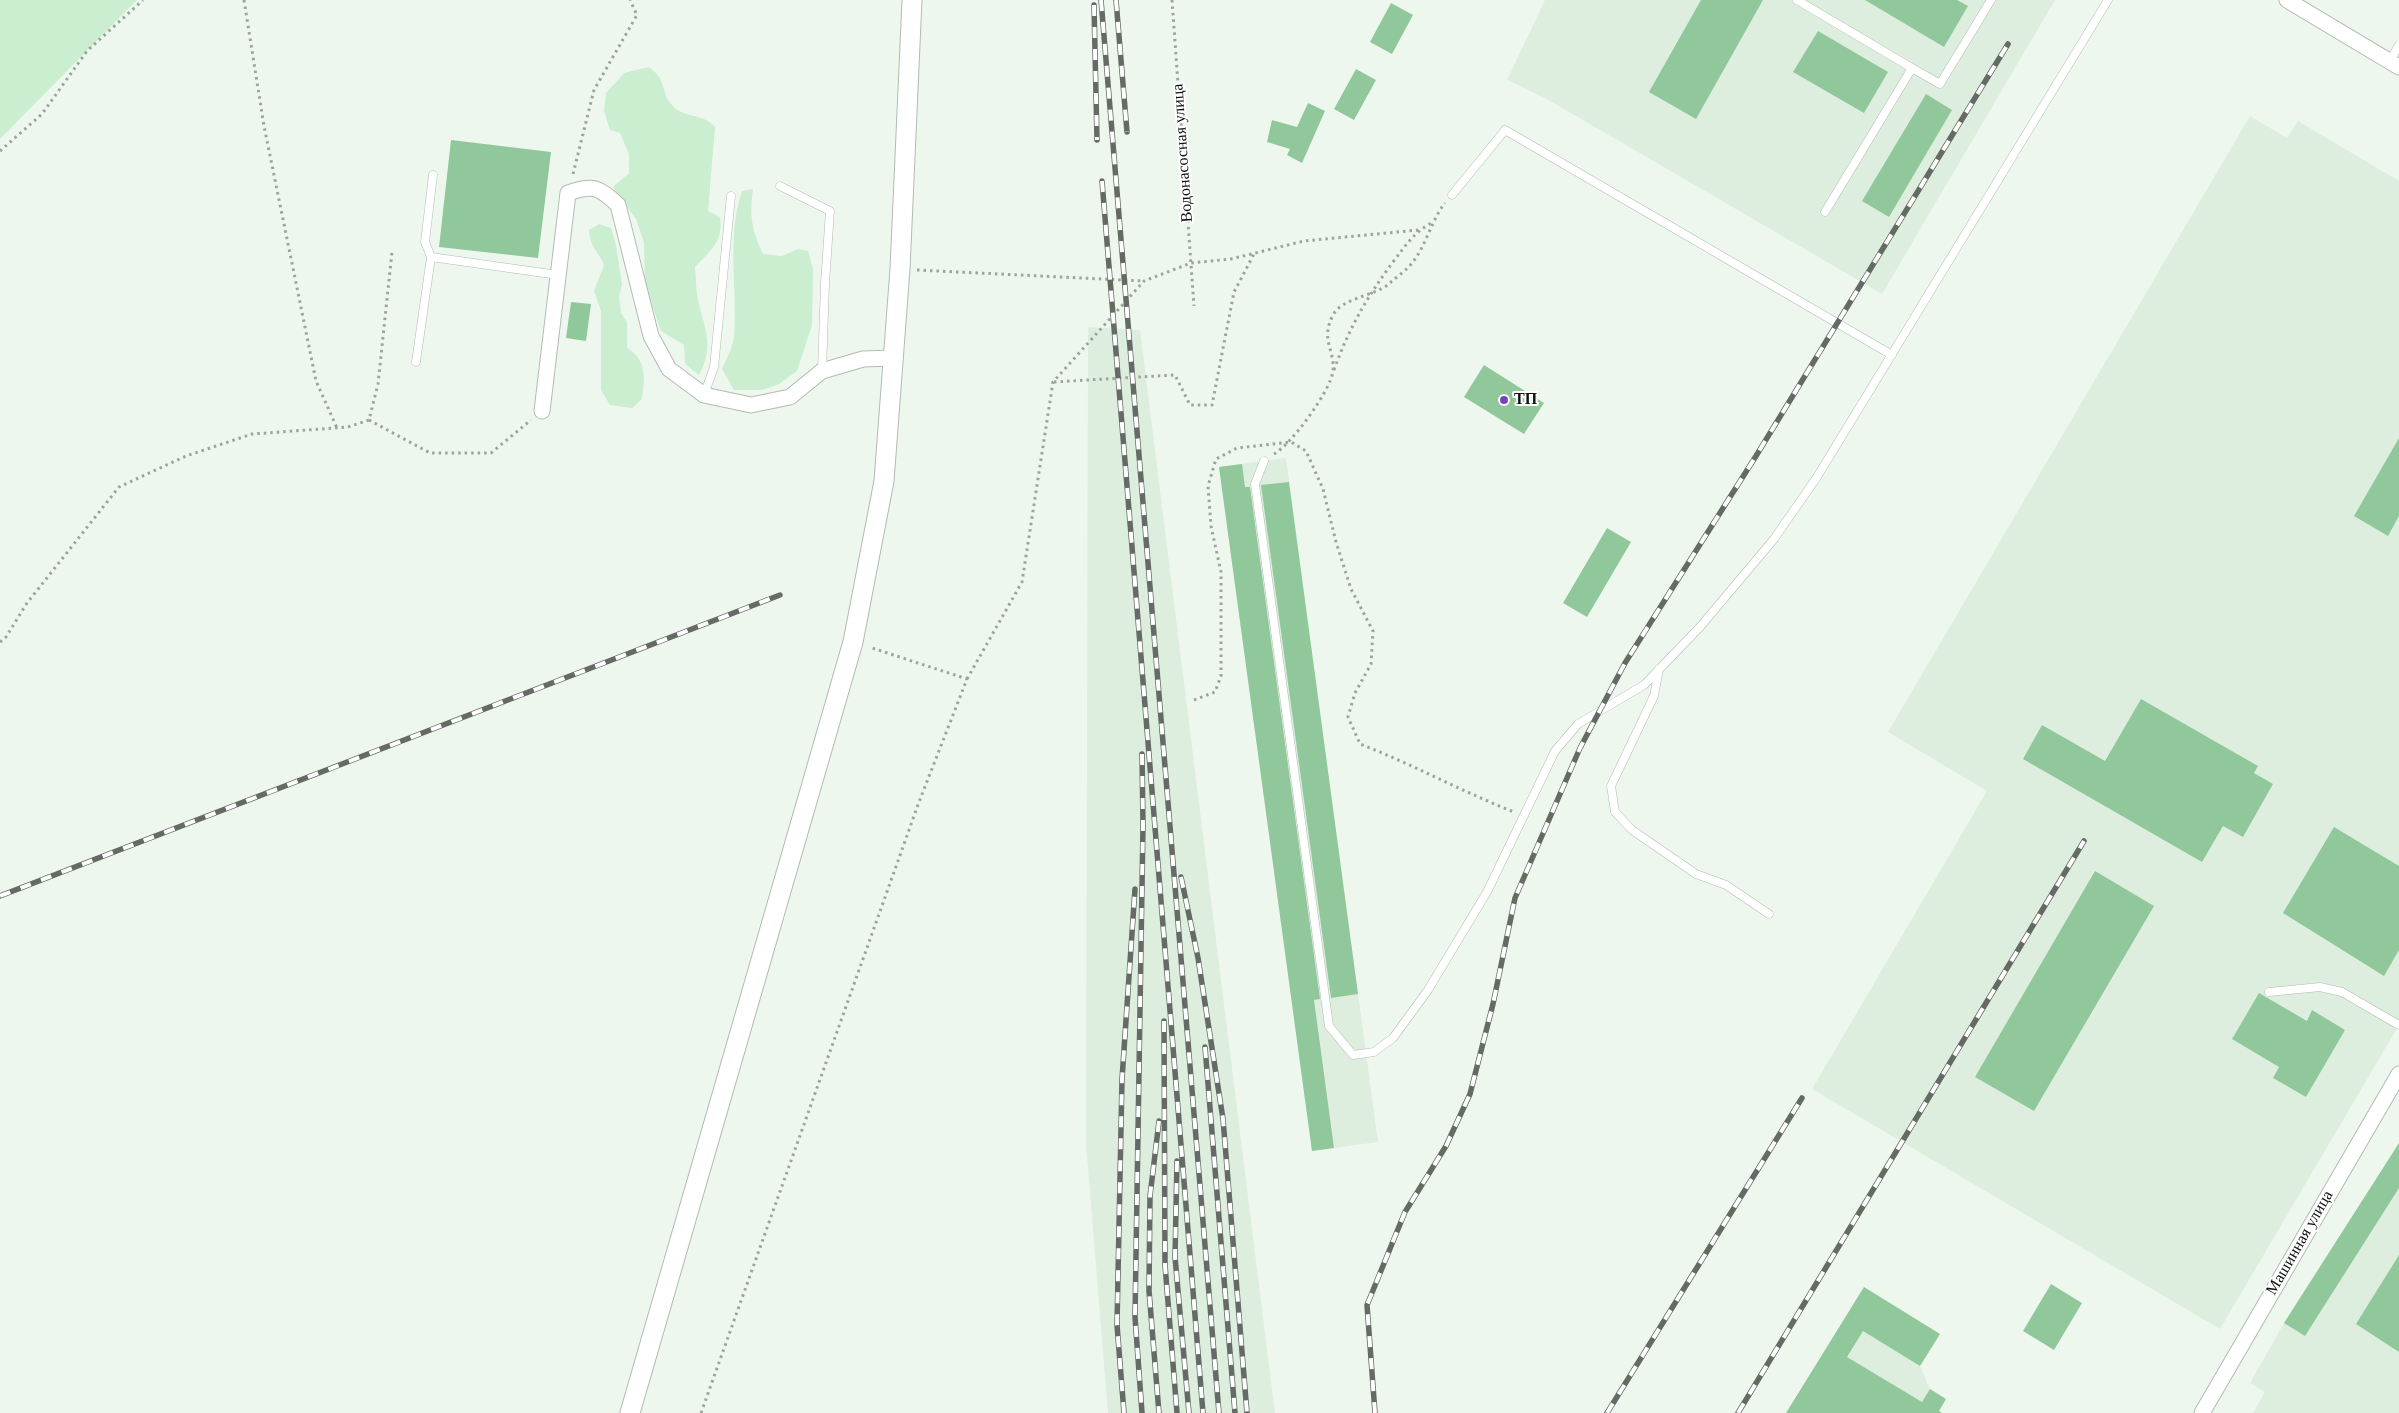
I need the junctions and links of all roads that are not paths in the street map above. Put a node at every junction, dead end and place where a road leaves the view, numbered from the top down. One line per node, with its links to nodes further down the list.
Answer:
1 (912, 0): 17 (street)
2 (1797, 0): 8 (lane)
3 (1991, 0): 8 (lane)
4 (2108, 0): 16 (lane)
5 (2286, 0): 7 (street)
6 (2399, 45): 7 (lane)
7 (2395, 64)
8 (1912, 68): 13 (lane)
9 (433, 175): 14 (lane)
10 (780, 186): 19 (lane)
11 (1452, 195): 16 (lane)
12 (731, 196): 20 (lane)
13 (1825, 212)
14 (431, 258): 15 (lane); 18 (lane)
15 (558, 275): 20 (street); 21 (street)
16 (1892, 355): 23 (lane)
17 (894, 358): 19 (street); 28 (street)
18 (416, 362)
19 (822, 371): 20 (street)
20 (704, 395)
21 (542, 411)
22 (1264, 461): 23 (lane)
23 (1659, 669): 24 (lane)
24 (1769, 914)
25 (2270, 992): 26 (lane)
26 (2399, 1025)
27 (2399, 1074): 29 (street, Машинная улица)
28 (630, 1413)
29 (2202, 1413)

